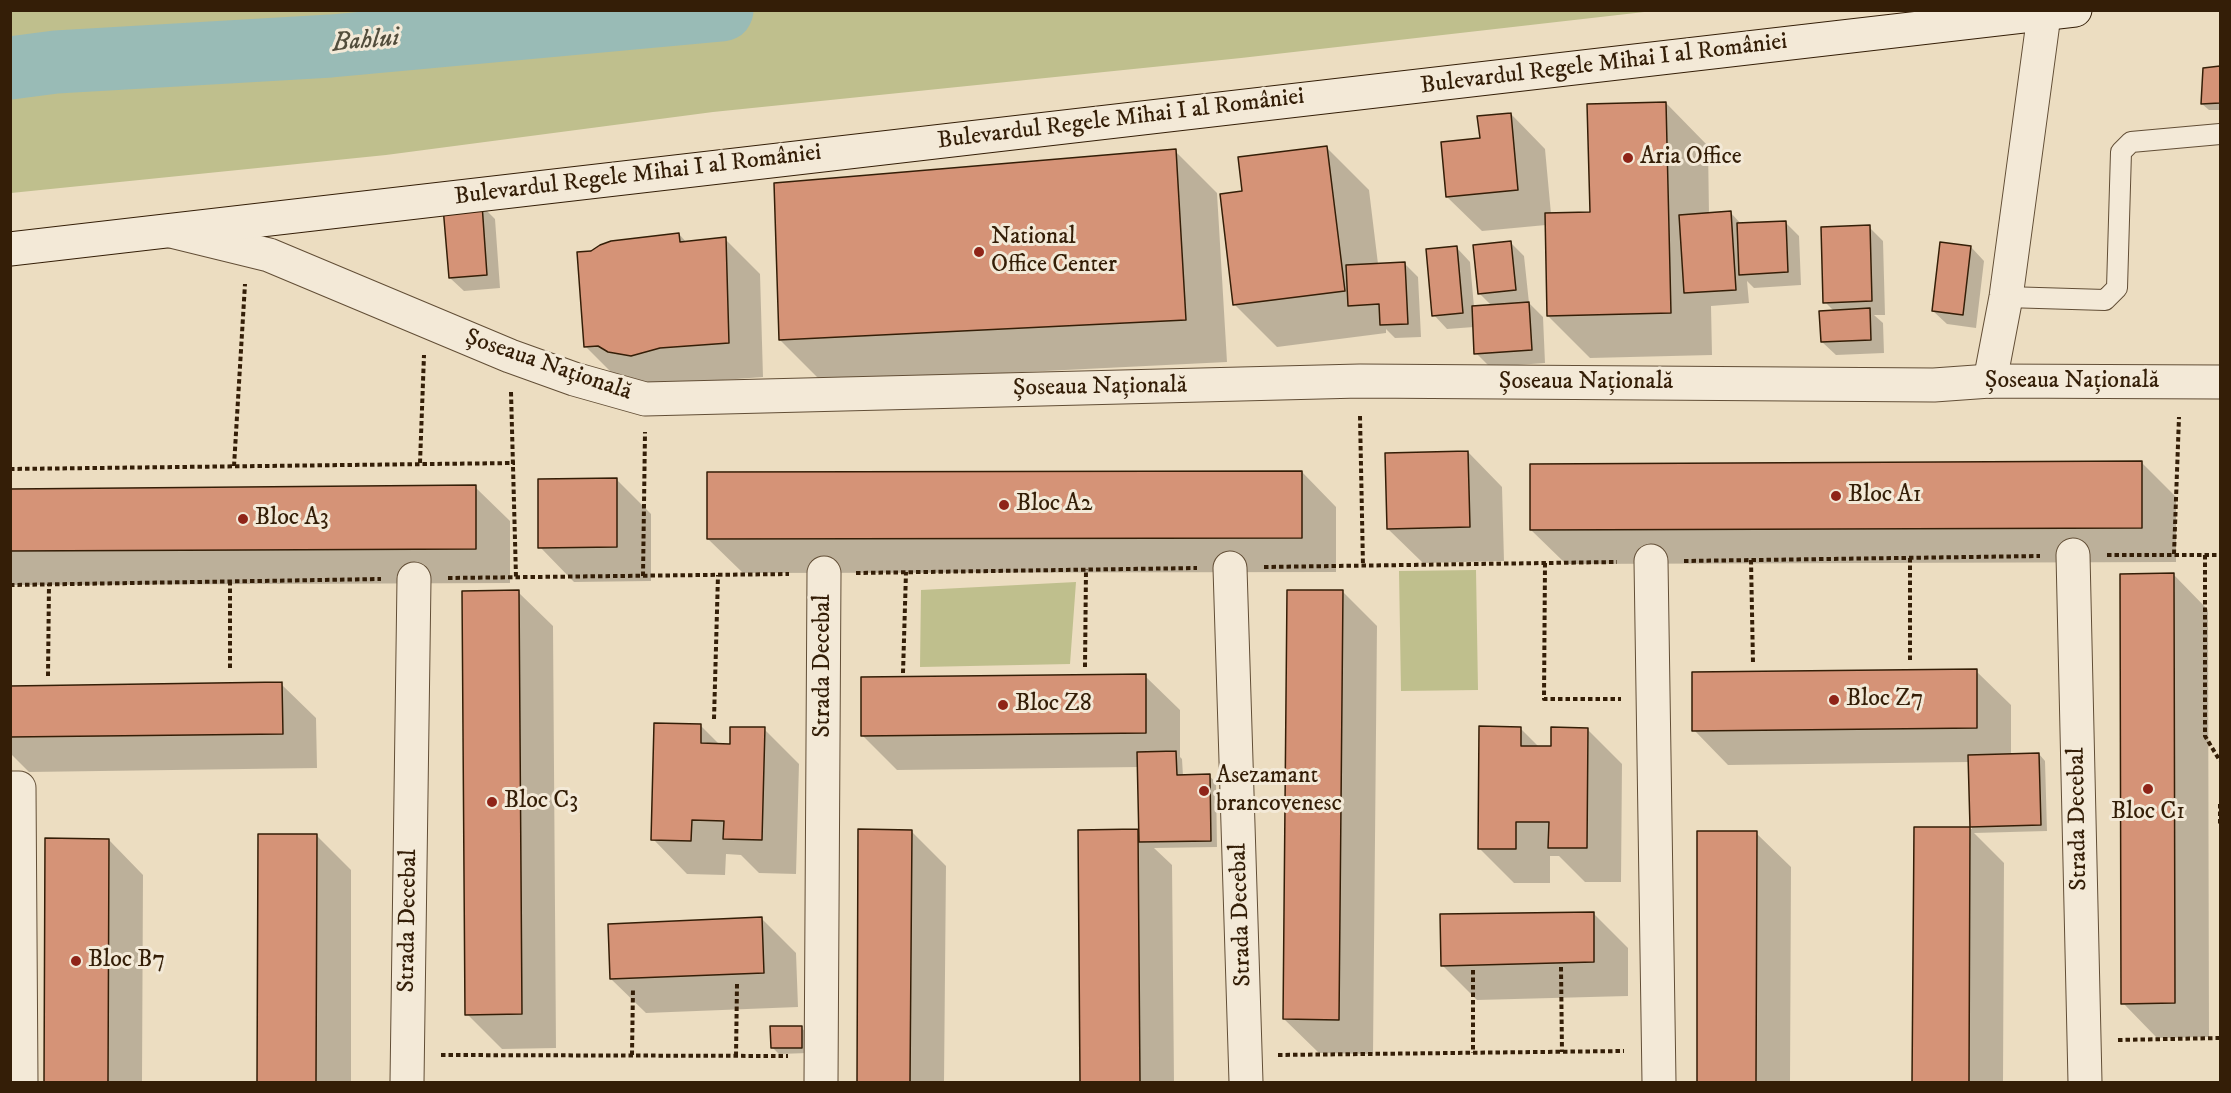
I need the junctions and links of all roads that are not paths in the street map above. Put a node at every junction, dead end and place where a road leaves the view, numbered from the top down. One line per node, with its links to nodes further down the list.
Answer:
1 (2059, 13): 3 (street, Bulevardul Regele Mihai I al României); 5 (street)
2 (2220, 134): 5 (lane)
3 (167, 230): 4 (street, Șoseaua Națională); 6 (street, Șoseaua Națională)
4 (10, 249)
5 (2006, 297): 6 (street)
6 (1990, 381): 7 (street, Șoseaua Națională)
7 (2220, 382)
8 (2073, 555): 19 (street, Strada Decebal)
9 (1651, 561): 14 (street)
10 (1230, 568): 17 (street, Strada Decebal)
11 (824, 573): 16 (street, Strada Decebal)
12 (414, 579): 15 (street, Strada Decebal)
13 (10, 788): 18 (street)
14 (1658, 1067)
15 (408, 1069)
16 (821, 1069)
17 (1246, 1069)
18 (21, 1083)
19 (2085, 1083)

